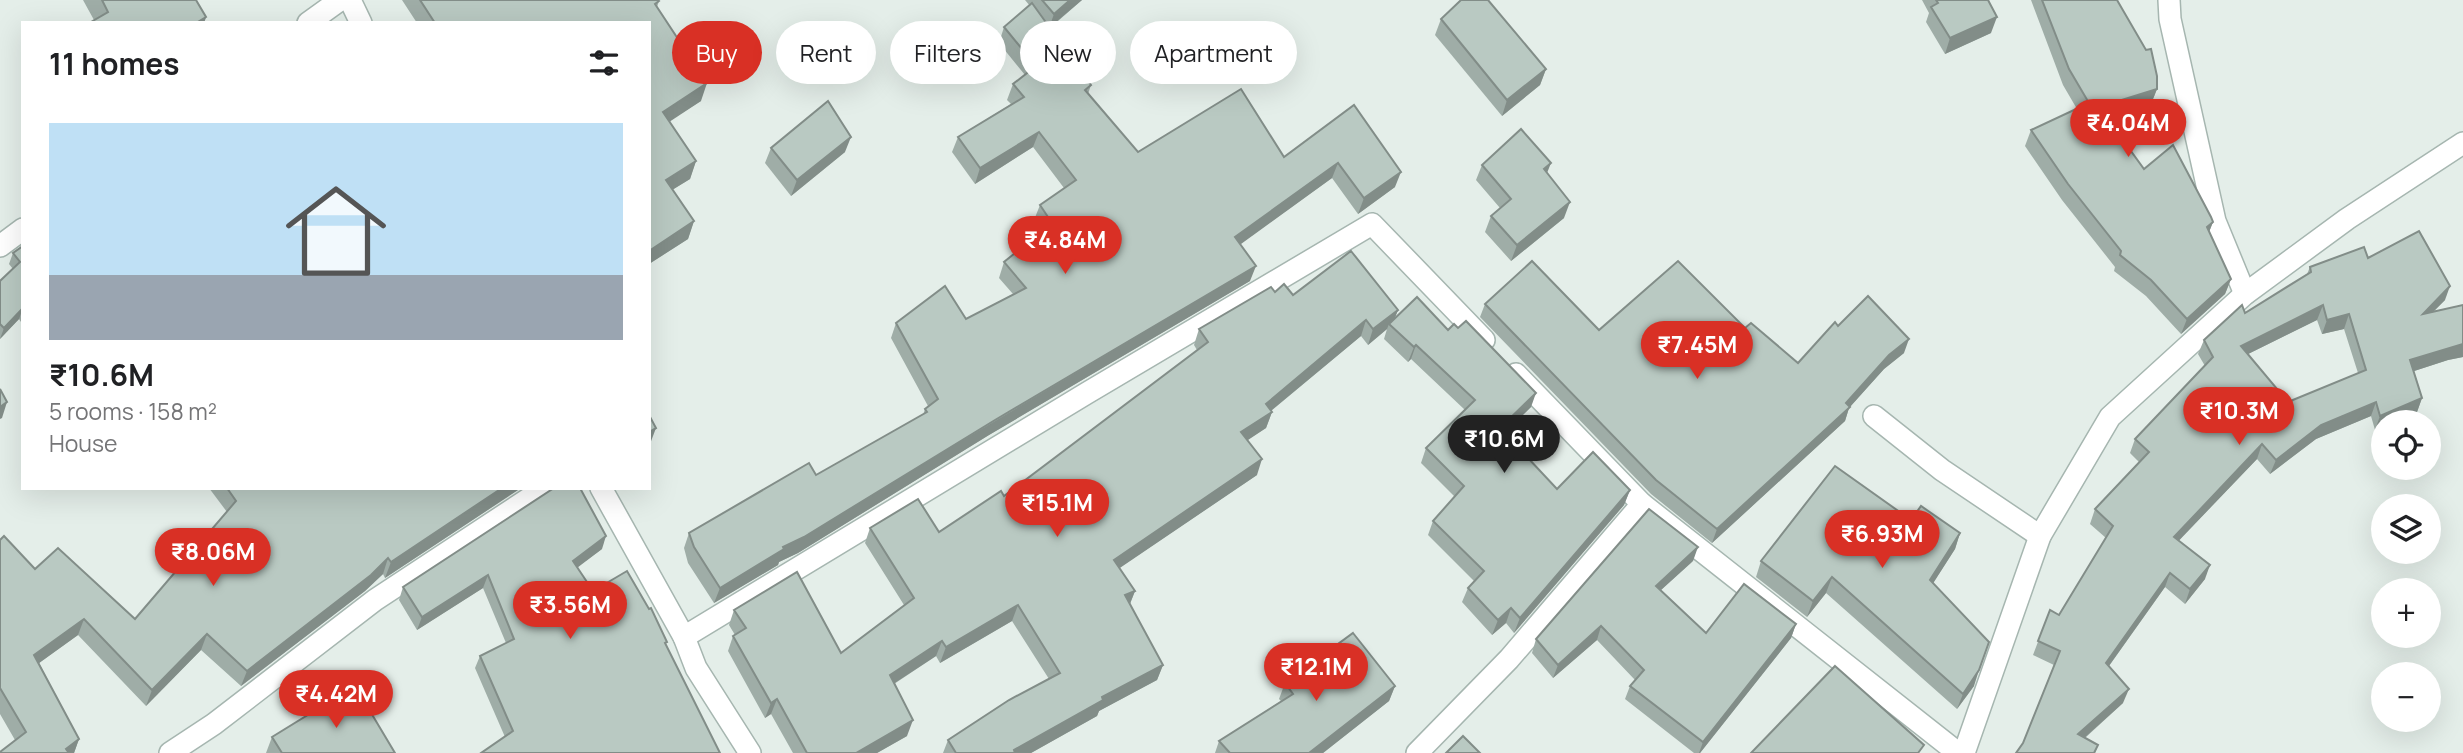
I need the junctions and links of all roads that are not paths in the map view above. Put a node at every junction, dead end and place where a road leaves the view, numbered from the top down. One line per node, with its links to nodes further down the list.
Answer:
1 (340, 0): 4 (street)
2 (349, 0): 5 (street)
3 (2169, 0): 9 (street)
4 (311, 21)
5 (360, 21)
6 (2463, 143): 9 (street)
7 (21, 230): 8 (street)
8 (0, 246)
9 (2245, 294): 14 (street)
10 (1874, 416): 14 (street)
11 (542, 490): 16 (street)
12 (602, 490): 15 (street)
13 (1642, 504): 15 (street); 18 (street); 19 (street)
14 (2039, 536): 20 (street)
15 (684, 637): 17 (street)
16 (170, 753)
17 (750, 753)
18 (1417, 753)
19 (1958, 753)
20 (1964, 753)

